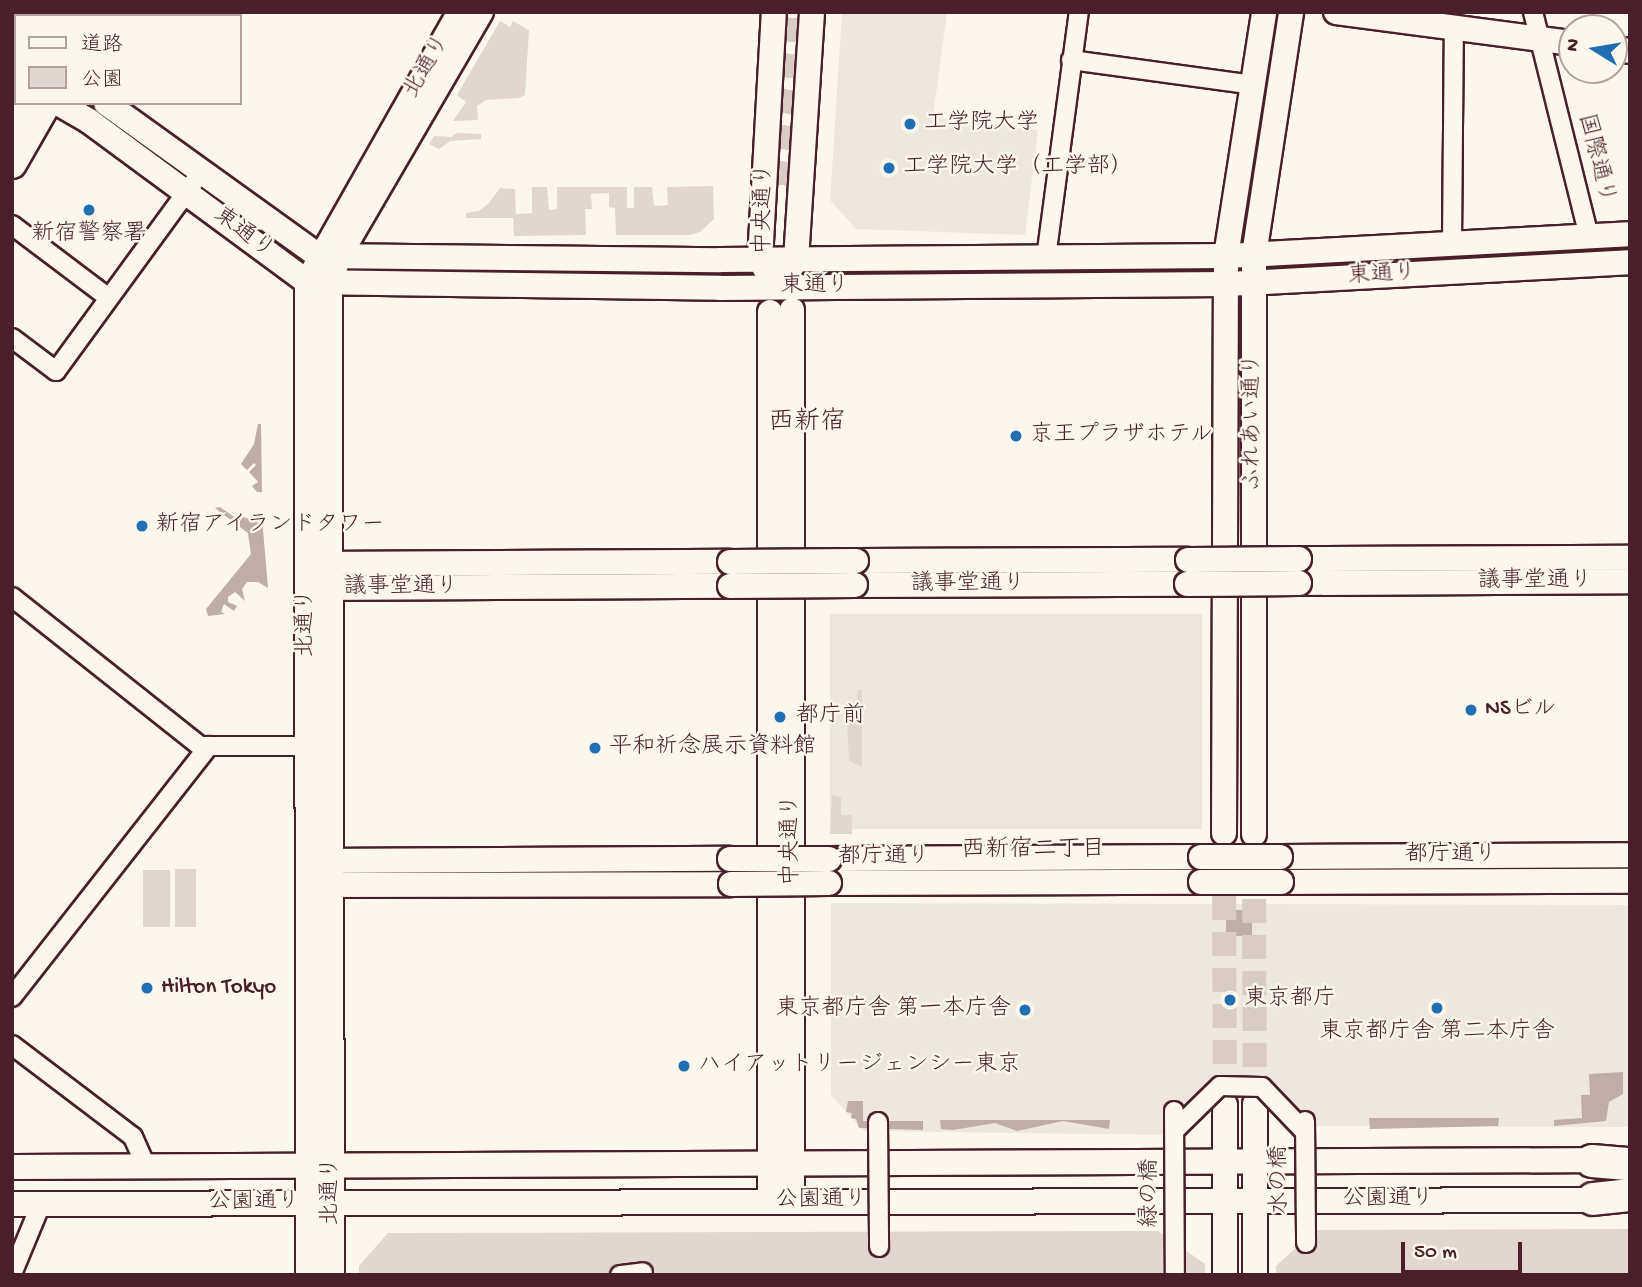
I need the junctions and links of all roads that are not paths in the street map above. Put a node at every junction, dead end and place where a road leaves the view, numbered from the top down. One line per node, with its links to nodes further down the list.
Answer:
1 (460, 12): 27 (main road, 北通り)
2 (481, 12): 27 (main road, 北通り)
3 (774, 12): 30 (main road, 中央通り)
4 (812, 12): 31 (main road, 中央通り)
5 (1079, 12): 13 (street)
6 (1264, 12): 14 (main road, ふれあい通り)
7 (1291, 12): 26 (main road, ふれあい通り)
8 (1336, 12): 10 (main road)
9 (1533, 12): 11 (street, 国際通り)
10 (1454, 27): 11 (main road); 25 (street)
11 (1540, 39): 12 (main road); 24 (street, 国際通り)
12 (1558, 41)
13 (1071, 60): 14 (street); 29 (street)
14 (1253, 85): 28 (main road, ふれあい通り)
15 (14, 104): 19 (main road)
16 (46, 105): 20 (main road)
17 (63, 105): 21 (main road, 東通り)
18 (108, 105): 21 (main road, 東通り)
19 (12, 122)
20 (12, 164)
21 (193, 182): 27 (main road, 東通り); 33 (main road, 東通り); 37 (street)
22 (12, 225): 37 (street)
23 (1630, 234): 24 (main road, 東通り)
24 (1589, 236): 25 (main road, 東通り)
25 (1452, 244): 26 (main road, 東通り)
26 (1254, 255): 28 (main road, 東通り); 34 (main road, ふれあい通り)
27 (329, 256): 30 (main road, 東通り); 33 (main road, 北通り)
28 (1226, 256): 29 (main road, 東通り); 35 (main road, ふれあい通り)
29 (1046, 258): 31 (main road, 東通り)
30 (760, 260): 31 (main road, 東通り); 36 (main road, 中央通り)
31 (796, 260): 36 (main road, 中央通り)
32 (1630, 262): 34 (main road, 東通り)
33 (318, 283): 36 (main road, 東通り); 42 (main road, 北通り)
34 (1254, 283): 35 (main road, 東通り); 48 (main road, ふれあい通り)
35 (1226, 284): 36 (main road, 東通り); 47 (main road, ふれあい通り)
36 (776, 288)
37 (109, 298): 39 (street)
38 (781, 311): 63 (main road, 中央通り)
39 (12, 338)
40 (1630, 558): 41 (main road, 議事堂通り)
41 (1299, 571): 42 (main road, 議事堂通り, bridge); 43 (main road, 議事堂通り)
42 (319, 576): 46 (main road, 北通り); 50 (main road, 北通り)
43 (1630, 582)
44 (12, 597): 45 (street)
45 (209, 746): 46 (street); 52 (street)
46 (307, 746): 50 (main road, 北通り)
47 (1224, 834)
48 (1254, 834)
49 (1630, 855): 50 (main road, 都庁通り, bridge)
50 (319, 873): 51 (main road, 都庁通り, bridge); 66 (main road, 北通り)
51 (1630, 881)
52 (12, 997)
53 (12, 1045): 65 (street)
54 (1255, 1104): 62 (main road)
55 (1225, 1105): 61 (main road)
56 (1174, 1111): 58 (street, 緑の橋, bridge)
57 (877, 1122): 78 (street, bridge)
58 (1175, 1130): 77 (street, 水の橋, bridge); 84 (street, 緑の橋, bridge)
59 (1630, 1158): 60 (main road, 公園通り)
60 (1592, 1161): 62 (main road, 公園通り); 64 (highway)
61 (1225, 1162): 62 (main road, 公園通り); 63 (main road, 公園通り); 70 (main road)
62 (1255, 1162): 71 (main road)
63 (781, 1164): 66 (main road, 公園通り); 72 (main road, 中央通り)
64 (1630, 1164)
65 (146, 1166): 66 (main road, 公園通り); 67 (main road, 公園通り)
66 (320, 1166): 74 (main road, 北通り)
67 (12, 1167)
68 (1630, 1195): 69 (highway)
69 (1593, 1199): 71 (main road, 公園通り); 73 (main road, 公園通り)
70 (1225, 1200): 71 (main road, 公園通り); 72 (main road, 公園通り); 85 (main road)
71 (1255, 1200): 86 (main road)
72 (781, 1202): 74 (main road, 公園通り)
73 (1630, 1202)
74 (320, 1203): 76 (main road, 公園通り); 81 (main road, 北通り); 82 (main road, 北通り)
75 (12, 1204): 76 (main road, 公園通り)
76 (41, 1204): 80 (street)
77 (1306, 1243)
78 (879, 1247)
79 (643, 1272): 83 (street)
80 (12, 1275)
81 (308, 1275)
82 (332, 1275)
83 (620, 1275)
84 (1175, 1275)
85 (1226, 1275)
86 (1255, 1275)

